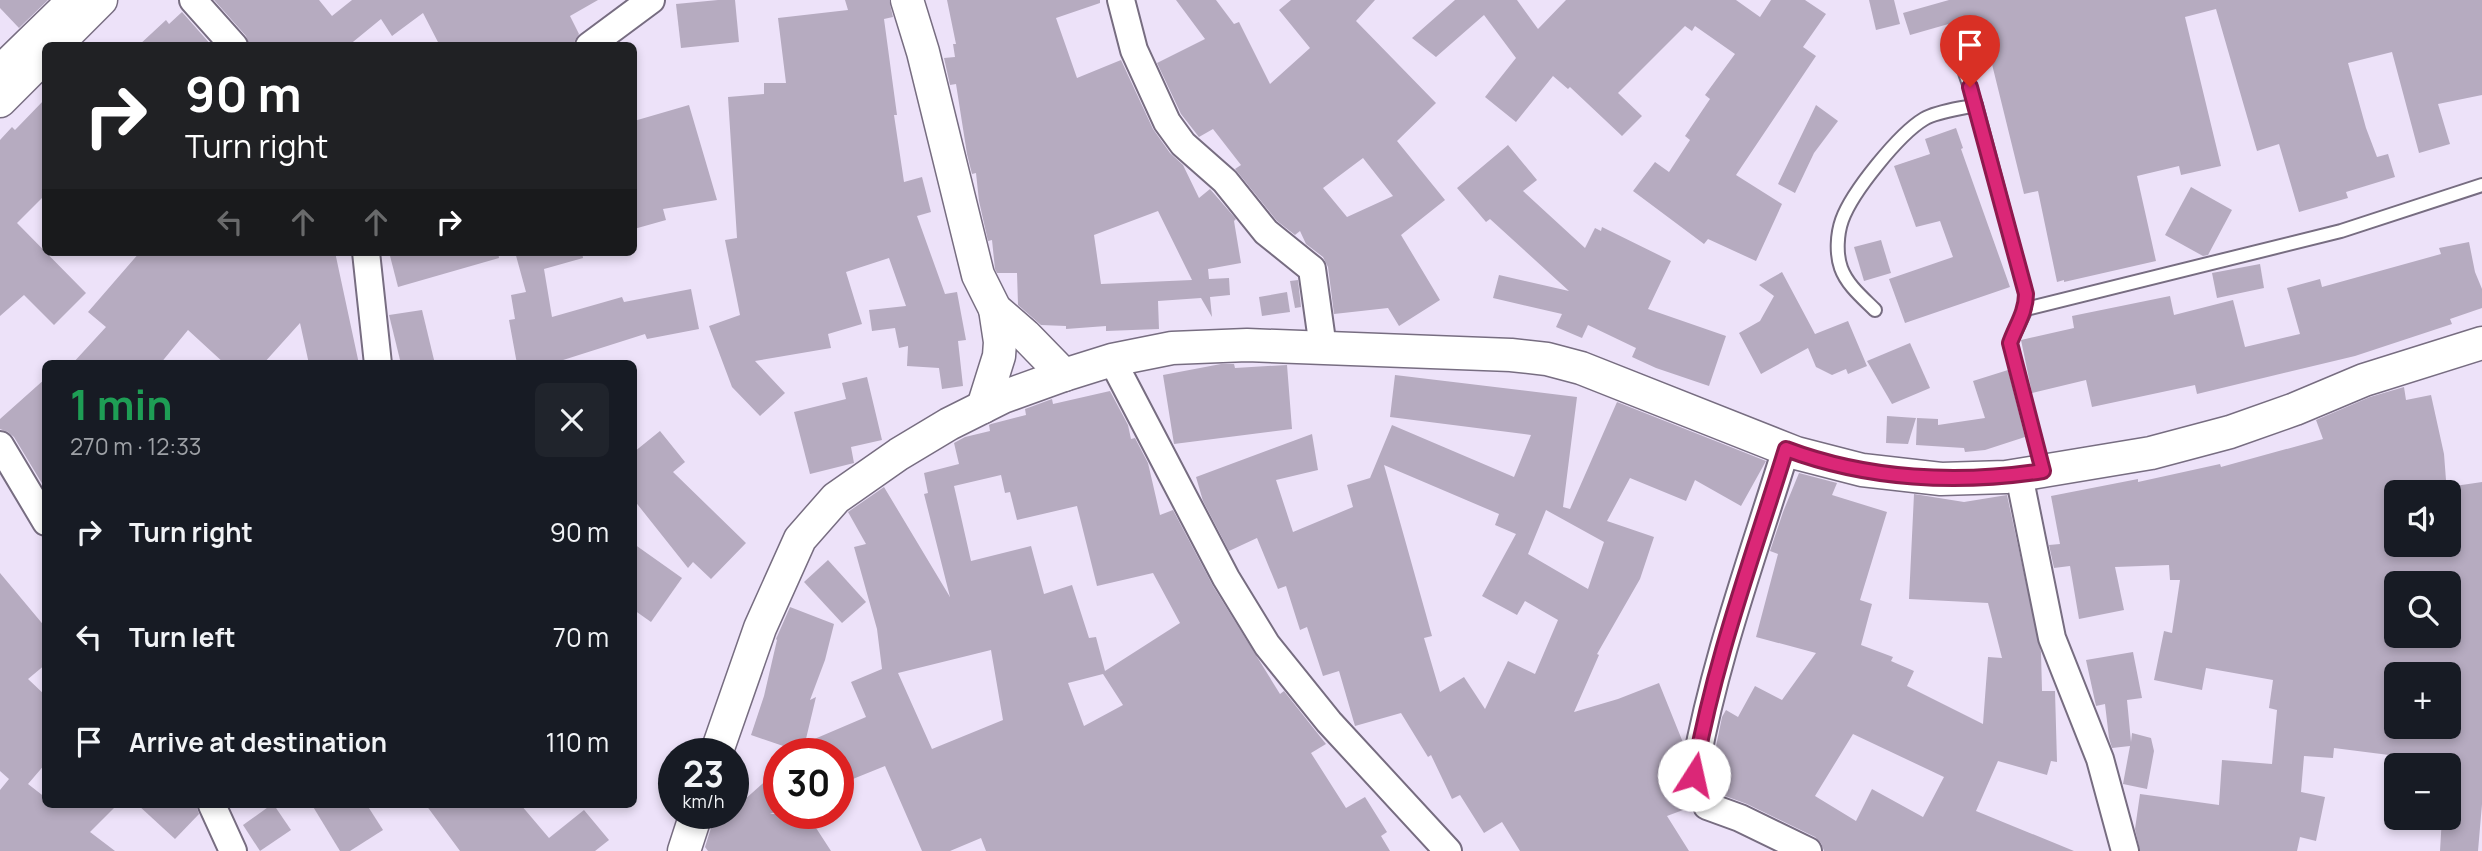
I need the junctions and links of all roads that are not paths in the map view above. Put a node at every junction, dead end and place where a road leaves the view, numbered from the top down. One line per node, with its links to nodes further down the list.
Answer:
1 (74, 0): 12 (street)
2 (100, 0): 7 (street)
3 (193, 0): 8 (street)
4 (651, 0): 9 (street)
5 (907, 0): 18 (street)
6 (1121, 0): 21 (street)
7 (59, 42)
8 (230, 42)
9 (594, 42)
10 (42, 59): 13 (street)
11 (1964, 70): 14 (lane)
12 (0, 72)
13 (0, 101)
14 (1976, 105): 17 (lane); 19 (lane)
15 (2482, 185): 17 (lane)
16 (366, 256): 22 (street)
17 (2026, 309): 28 (lane)
18 (995, 310): 24 (street); 25 (street)
19 (1875, 310)
20 (2482, 343): 28 (street)
21 (1323, 348): 23 (street); 27 (street)
22 (378, 360)
23 (1112, 360): 24 (street); 35 (street)
24 (1064, 375): 25 (street)
25 (984, 407): 30 (street)
26 (0, 445): 29 (street)
27 (1786, 449): 28 (street); 36 (street)
28 (2031, 473): 37 (street)
29 (42, 515)
30 (722, 738)
31 (213, 808): 33 (street)
32 (691, 829): 34 (street)
33 (233, 851)
34 (684, 851)
35 (1448, 851)
36 (1808, 851)
37 (2125, 851)

